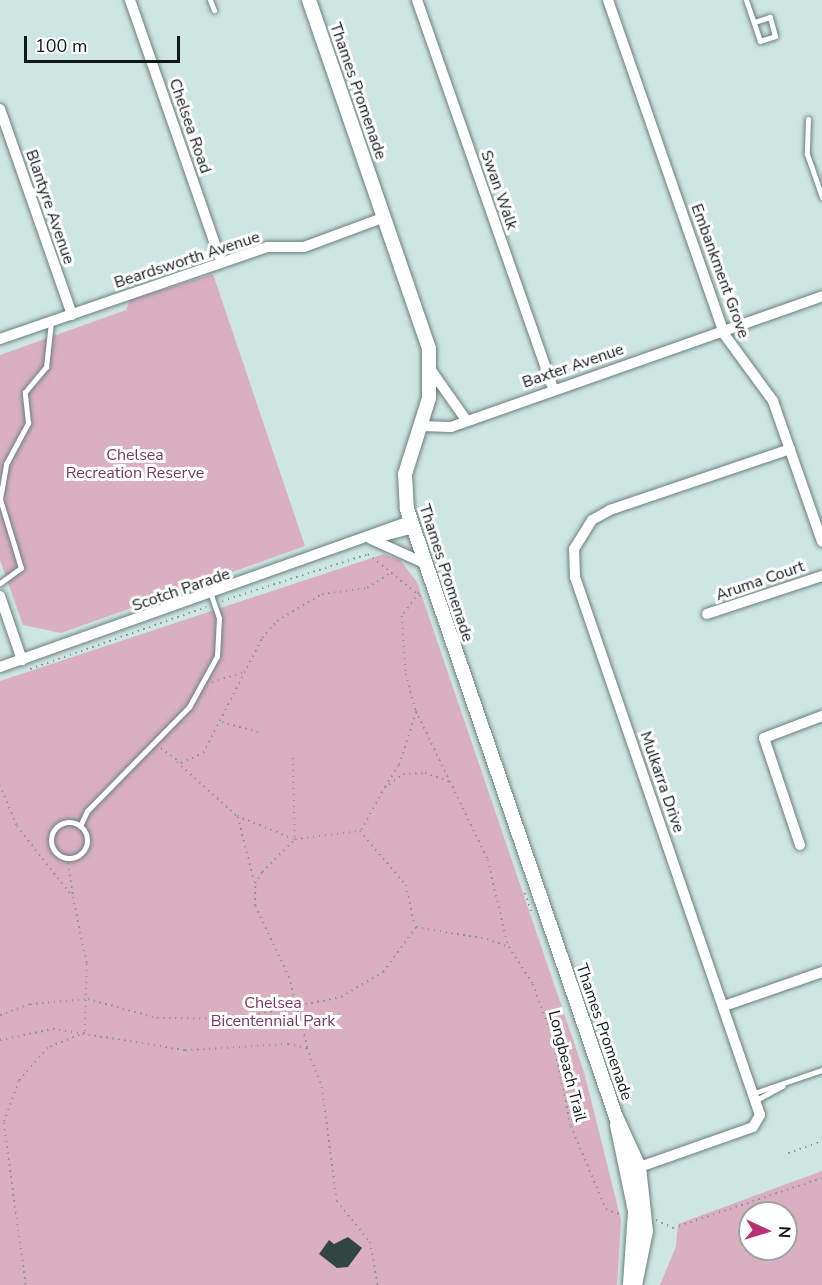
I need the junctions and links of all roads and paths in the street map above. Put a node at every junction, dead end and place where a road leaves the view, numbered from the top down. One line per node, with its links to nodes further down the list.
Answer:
1 (130, 0): 13 (street, Chelsea Road)
2 (210, 0): 7 (lane)
3 (309, 0): 12 (main road, Thames Promenade)
4 (417, 0): 20 (street, Swan Walk)
5 (608, 0): 17 (street, Embankment Grove)
6 (746, 0): 8 (lane)
7 (214, 10)
8 (754, 22): 8 (lane)
9 (0, 109): 15 (street, Blantyre Avenue)
10 (808, 119): 11 (lane)
11 (822, 198)
12 (385, 217): 13 (street, Beardsworth Avenue); 19 (main road, Thames Promenade)
13 (221, 262): 15 (street, Beardsworth Avenue)
14 (822, 296): 17 (street, Baxter Avenue)
15 (72, 315): 16 (street, Beardsworth Avenue)
16 (51, 322): 18 (street, Beardsworth Avenue); 30 (lane)
17 (723, 331): 20 (street, Baxter Avenue); 23 (street, Embankment Grove)
18 (0, 339)
19 (431, 370): 21 (street); 22 (main road, Thames Promenade)
20 (552, 389): 21 (street, Baxter Avenue)
21 (466, 420): 22 (street, Baxter Avenue)
22 (423, 422): 24 (main road, Thames Promenade)
23 (790, 449): 26 (street, Embankment Grove); 64 (street, Mulkarra Drive)
24 (412, 524): 25 (street, Scotch Parade); 27 (main road, Thames Promenade)
25 (371, 539): 27 (street); 33 (street, Scotch Parade)
26 (822, 542)
27 (426, 564): 76 (main road, Thames Promenade)
28 (391, 573): 31 (path); 33 (path); 46 (path)
29 (822, 576): 35 (street, Aruma Court)
30 (0, 583)
31 (419, 592): 34 (path); 40 (path, Longbeach Trail)
32 (0, 596): 36 (street)
33 (212, 600): 36 (street, Scotch Parade); 36 (path); 39 (lane)
34 (428, 608)
35 (707, 614)
36 (23, 665): 37 (street, Scotch Parade)
37 (0, 668)
38 (245, 672): 39 (path)
39 (201, 685): 44 (lane)
40 (416, 711): 47 (path, Longbeach Trail); 49 (path)
41 (822, 716): 54 (street)
42 (221, 721): 43 (path)
43 (261, 733)
44 (156, 742): 46 (path); 51 (lane)
45 (293, 758): 53 (path)
46 (174, 759): 50 (path)
47 (452, 783): 49 (path); 61 (path, Longbeach Trail)
48 (0, 785): 58 (path)
49 (384, 788): 52 (path)
50 (237, 816): 53 (path); 56 (path)
51 (80, 826): 55 (lane); 55 (lane)
52 (360, 831): 53 (path); 60 (path)
53 (295, 840): 56 (path)
54 (800, 845)
55 (67, 858): 58 (path)
56 (255, 884): 65 (path)
57 (525, 890): 59 (path)
58 (73, 897): 63 (path)
59 (535, 919)
60 (416, 927): 61 (path); 65 (path)
61 (509, 947): 78 (path, Longbeach Trail)
62 (822, 972): 64 (street)
63 (88, 999): 65 (path); 66 (path); 67 (path)
64 (724, 1006): 71 (street, Mulkarra Drive)
65 (299, 1008): 69 (path)
66 (0, 1016)
67 (85, 1033): 68 (path); 69 (path); 73 (path)
68 (0, 1040)
69 (307, 1048): 81 (path)
70 (822, 1070): 71 (lane)
71 (755, 1096): 76 (street, Mulkarra Drive)
72 (0, 1120): 73 (path)
73 (4, 1123): 80 (path)
74 (822, 1141): 75 (path)
75 (788, 1152)
76 (633, 1169): 82 (main road, Thames Promenade)
77 (822, 1178): 79 (path)
78 (626, 1208)
79 (651, 1218)
80 (26, 1285)
81 (378, 1285)
82 (633, 1285)

